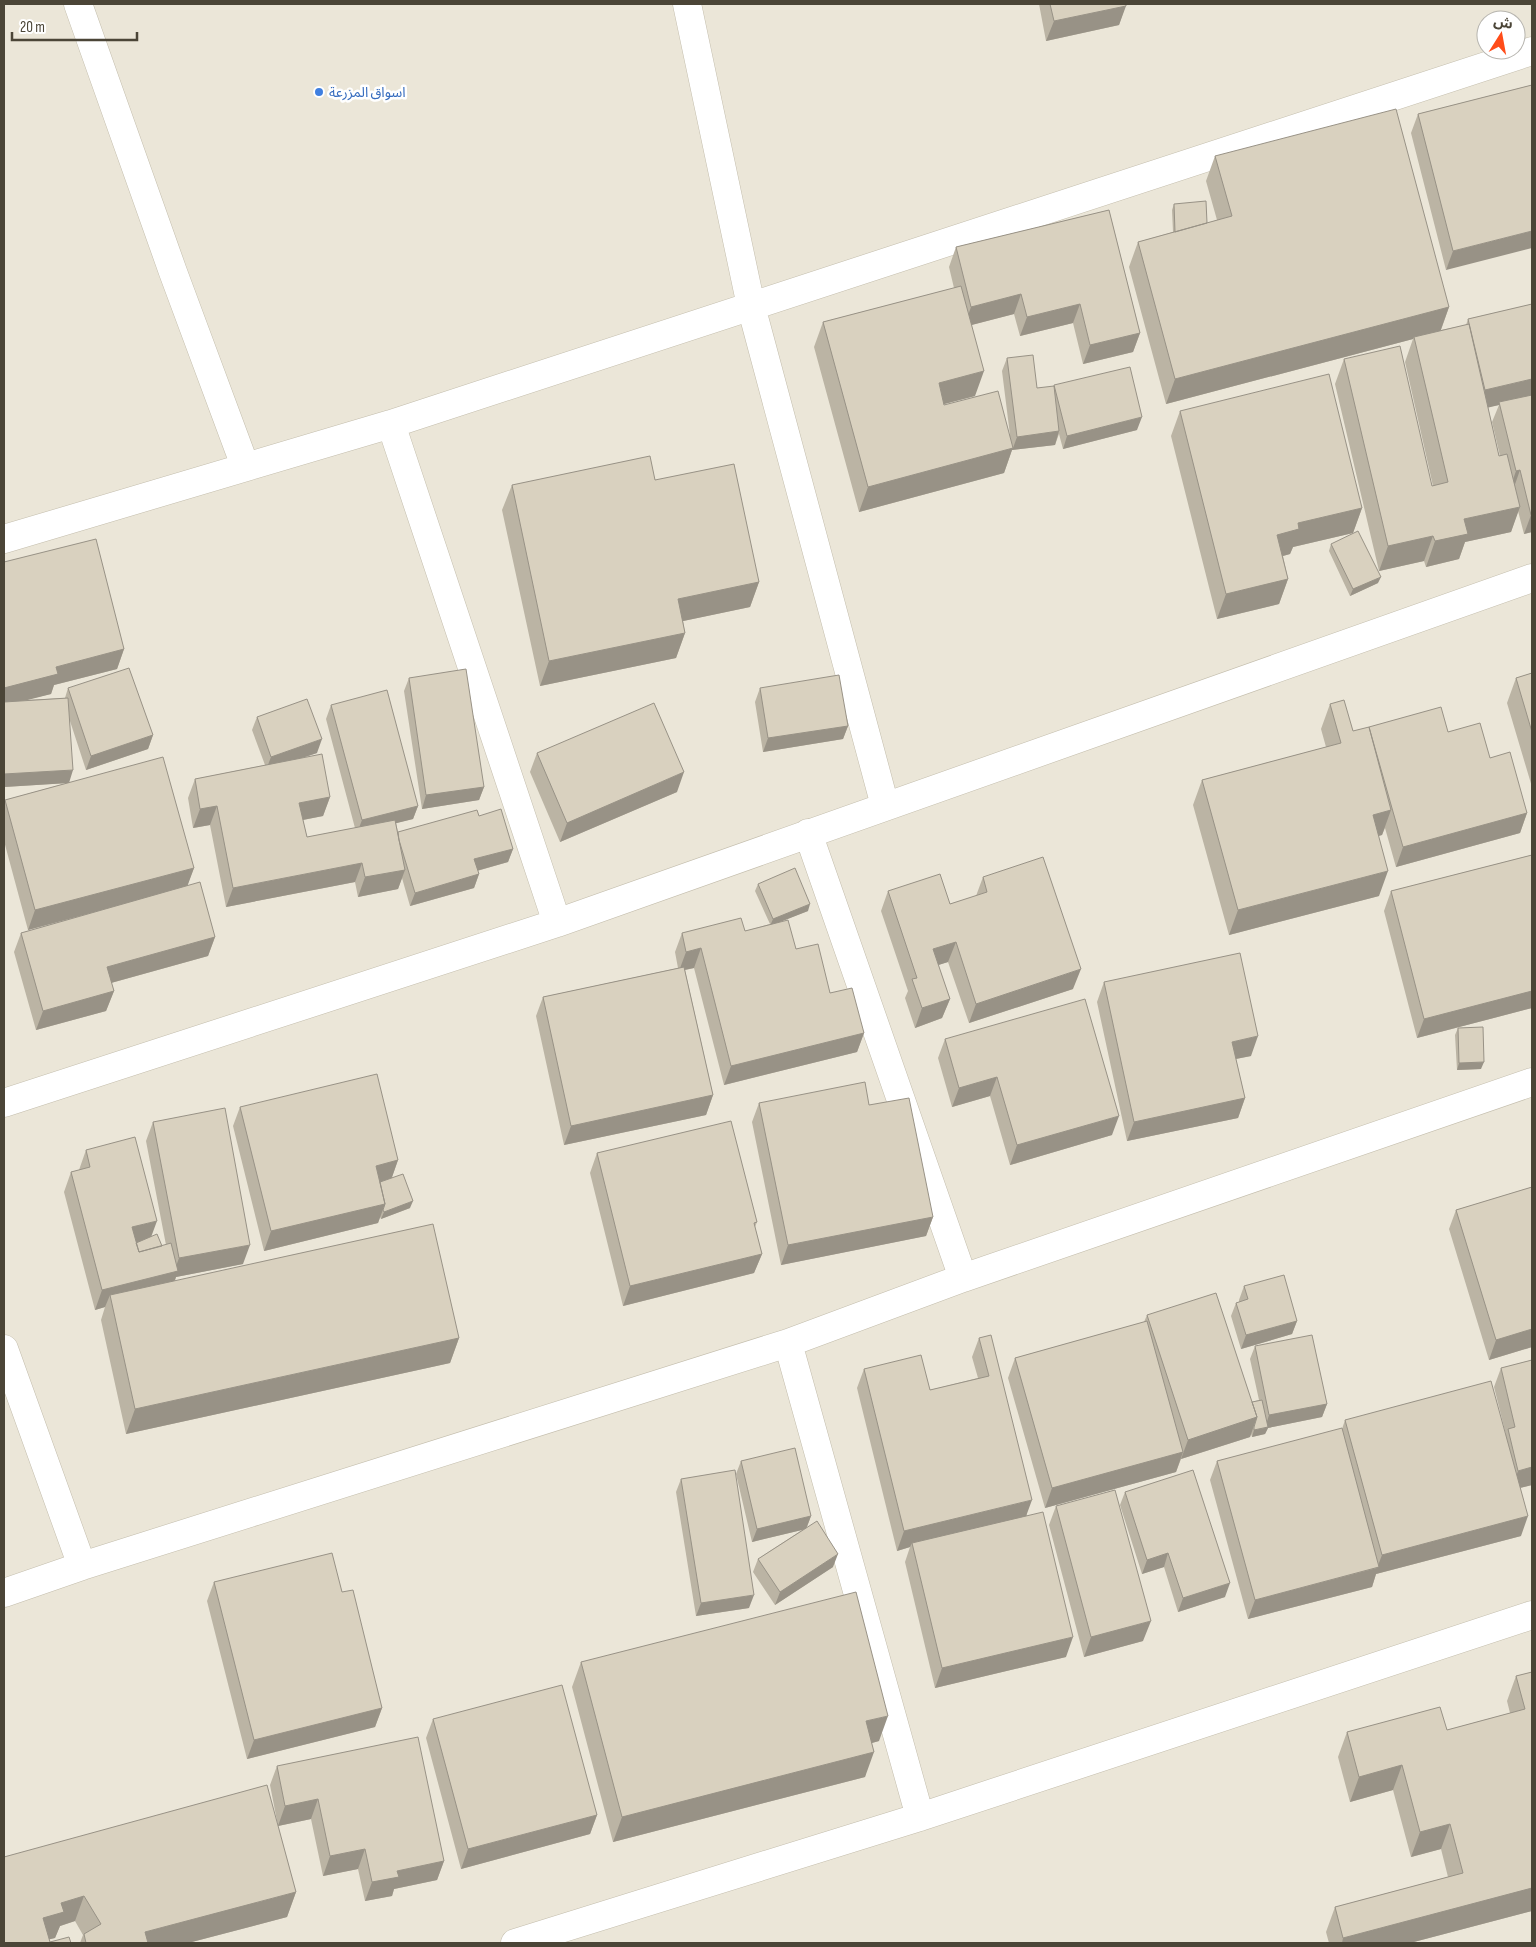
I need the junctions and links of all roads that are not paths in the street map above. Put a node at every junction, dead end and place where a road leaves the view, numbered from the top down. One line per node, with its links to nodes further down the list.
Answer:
1 (78, 4): 6 (street)
2 (687, 4): 4 (street)
3 (1532, 51): 4 (street)
4 (752, 306): 5 (street); 9 (street)
5 (391, 424): 6 (street); 11 (street)
6 (245, 466): 7 (street)
7 (4, 540)
8 (1532, 578): 9 (street)
9 (885, 806): 10 (street)
10 (808, 833): 11 (street); 14 (street)
11 (557, 923): 13 (street)
12 (1532, 1082): 14 (street)
13 (4, 1103)
14 (963, 1278): 15 (street)
15 (788, 1344): 17 (street); 20 (street)
16 (4, 1349): 17 (street)
17 (82, 1566): 18 (street)
18 (4, 1593)
19 (1532, 1615): 20 (street)
20 (920, 1817): 21 (street)
21 (515, 1943)

